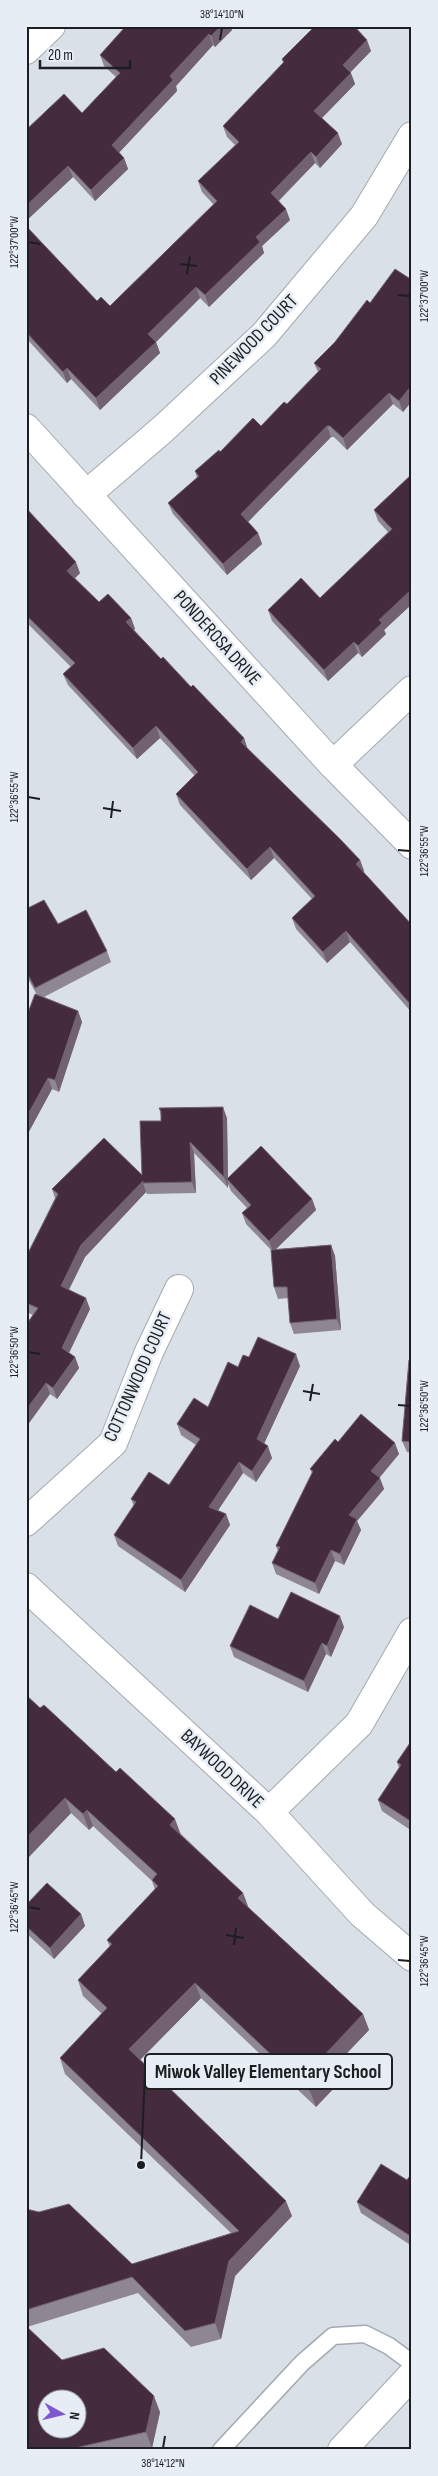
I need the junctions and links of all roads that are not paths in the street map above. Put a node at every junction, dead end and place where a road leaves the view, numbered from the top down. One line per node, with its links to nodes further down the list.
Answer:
1 (51, 26): 2 (street)
2 (26, 50)
3 (412, 136): 5 (street, PINEWOOD COURT)
4 (26, 428): 5 (street, PONDEROSA DRIVE)
5 (86, 495): 7 (street, PONDEROSA DRIVE)
6 (412, 690): 7 (street)
7 (333, 765): 8 (street, PONDEROSA DRIVE)
8 (412, 845)
9 (179, 1289): 10 (street, COTTONWOOD COURT)
10 (26, 1522)
11 (26, 1587): 13 (street, BAYWOOD DRIVE)
12 (412, 1632): 13 (street)
13 (269, 1812): 14 (street, BAYWOOD DRIVE)
14 (412, 1956)
15 (412, 2363): 17 (lane)
16 (412, 2375): 18 (street)
17 (221, 2450)
18 (342, 2450)

